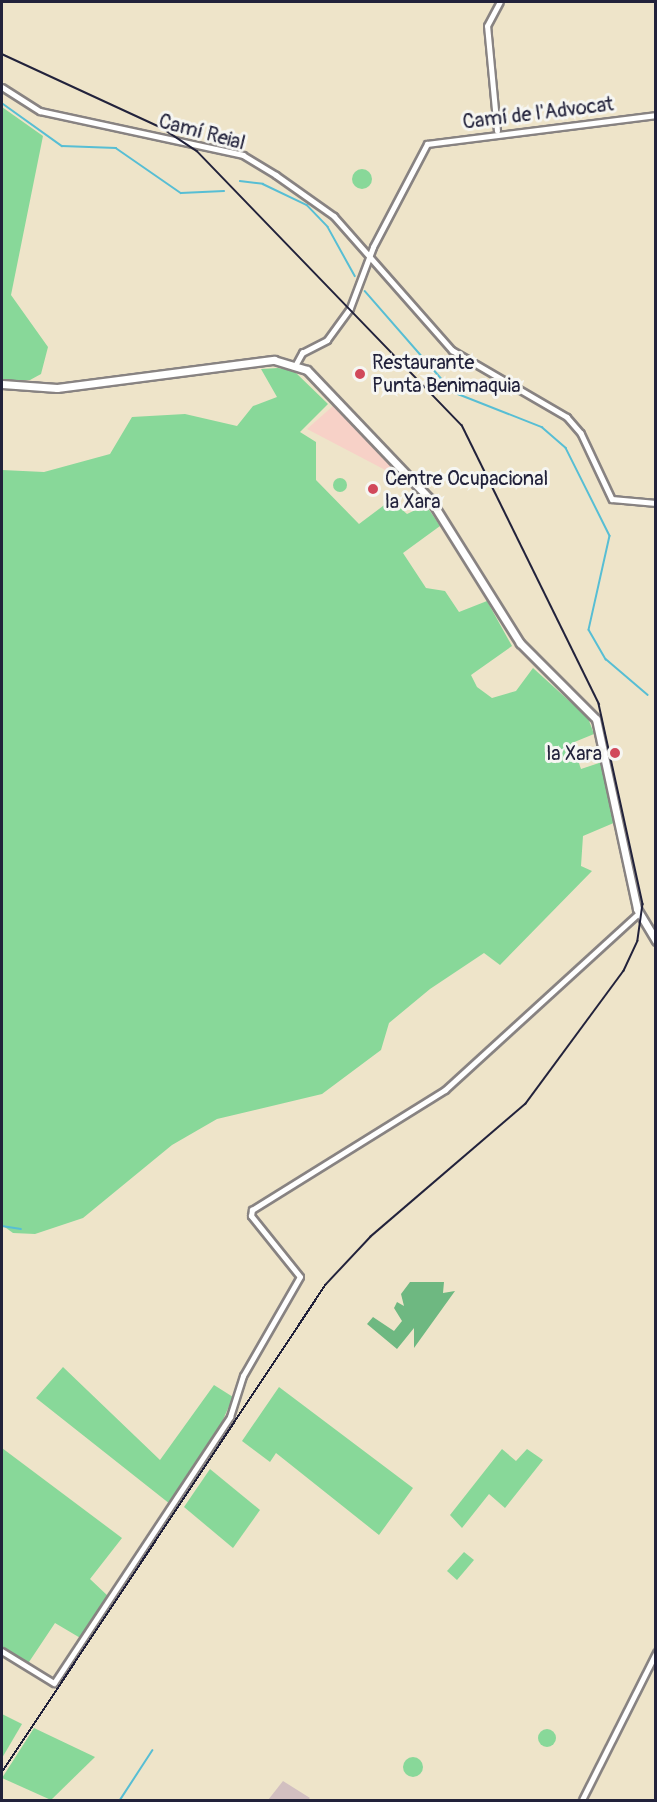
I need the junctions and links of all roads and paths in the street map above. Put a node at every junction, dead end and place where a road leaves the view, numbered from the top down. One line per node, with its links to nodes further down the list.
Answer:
1 (500, 2): 4 (street)
2 (2, 87): 5 (street, Camí Reial)
3 (656, 115): 4 (street, Camí de l'Advocat)
4 (497, 131): 5 (street, Camí de l'Advocat)
5 (370, 255): 6 (street); 8 (street, Camí Reial)
6 (296, 364): 7 (main road); 9 (main road)
7 (2, 384)
8 (656, 503)
9 (639, 913): 10 (main road); 11 (street)
10 (656, 941)
11 (2, 1652)
12 (656, 1653): 13 (street)
13 (582, 1800)

